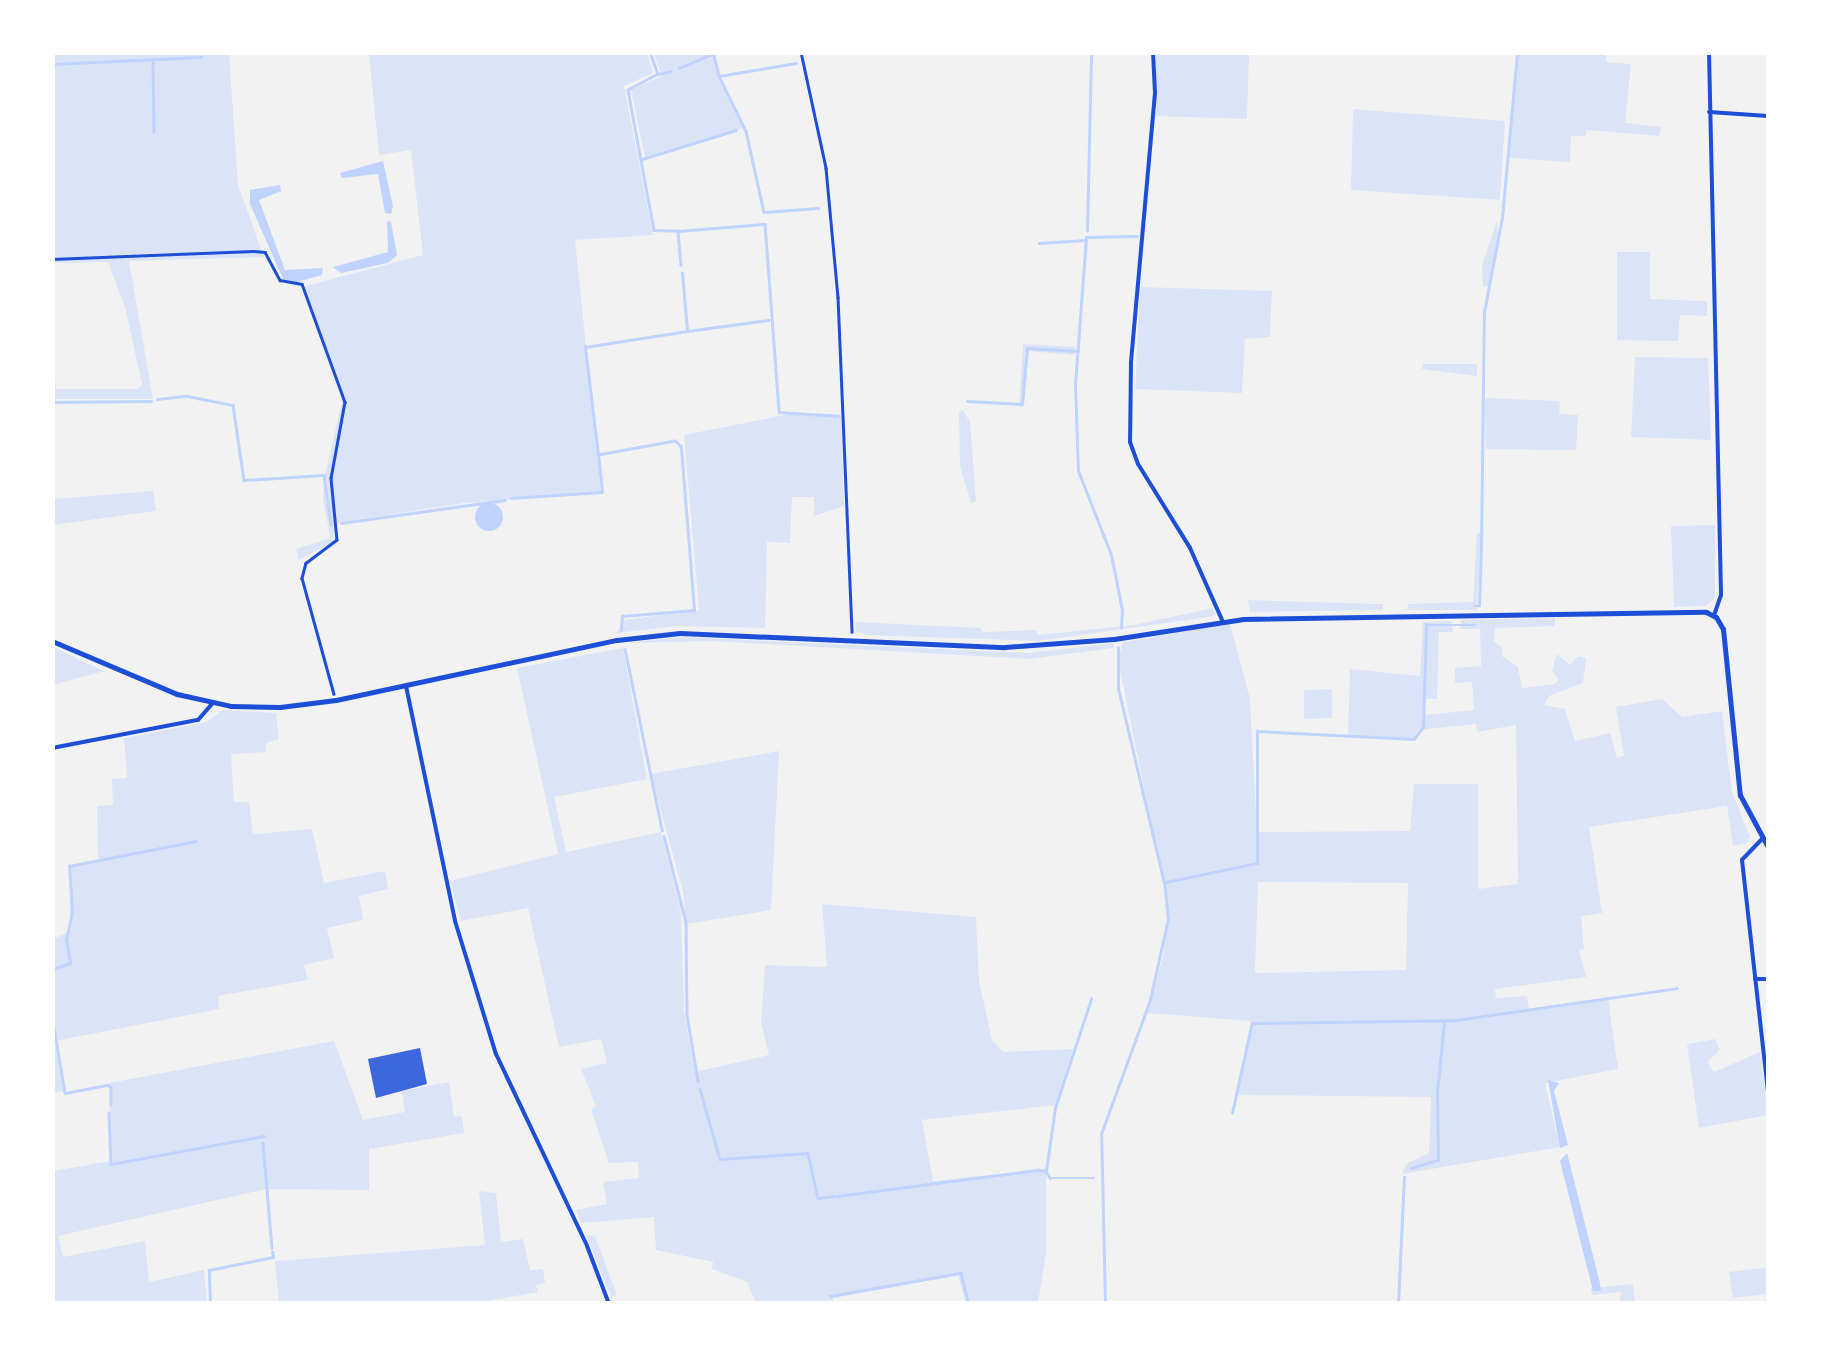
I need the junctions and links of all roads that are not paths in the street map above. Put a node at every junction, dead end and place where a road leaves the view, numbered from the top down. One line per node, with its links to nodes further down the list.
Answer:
1 (1153, 52): 6 (street)
2 (1709, 52): 3 (street)
3 (1709, 112): 4 (street); 5 (street)
4 (1768, 116)
5 (1714, 615): 6 (main road); 11 (main road)
6 (1222, 620): 8 (main road)
7 (52, 641): 9 (main road)
8 (406, 686): 9 (main road); 16 (street)
9 (212, 704): 10 (street)
10 (52, 748)
11 (1763, 838): 12 (main road); 14 (street)
12 (1768, 847)
13 (1768, 978): 14 (street)
14 (1755, 980): 15 (street)
15 (1768, 1091)
16 (609, 1304)

